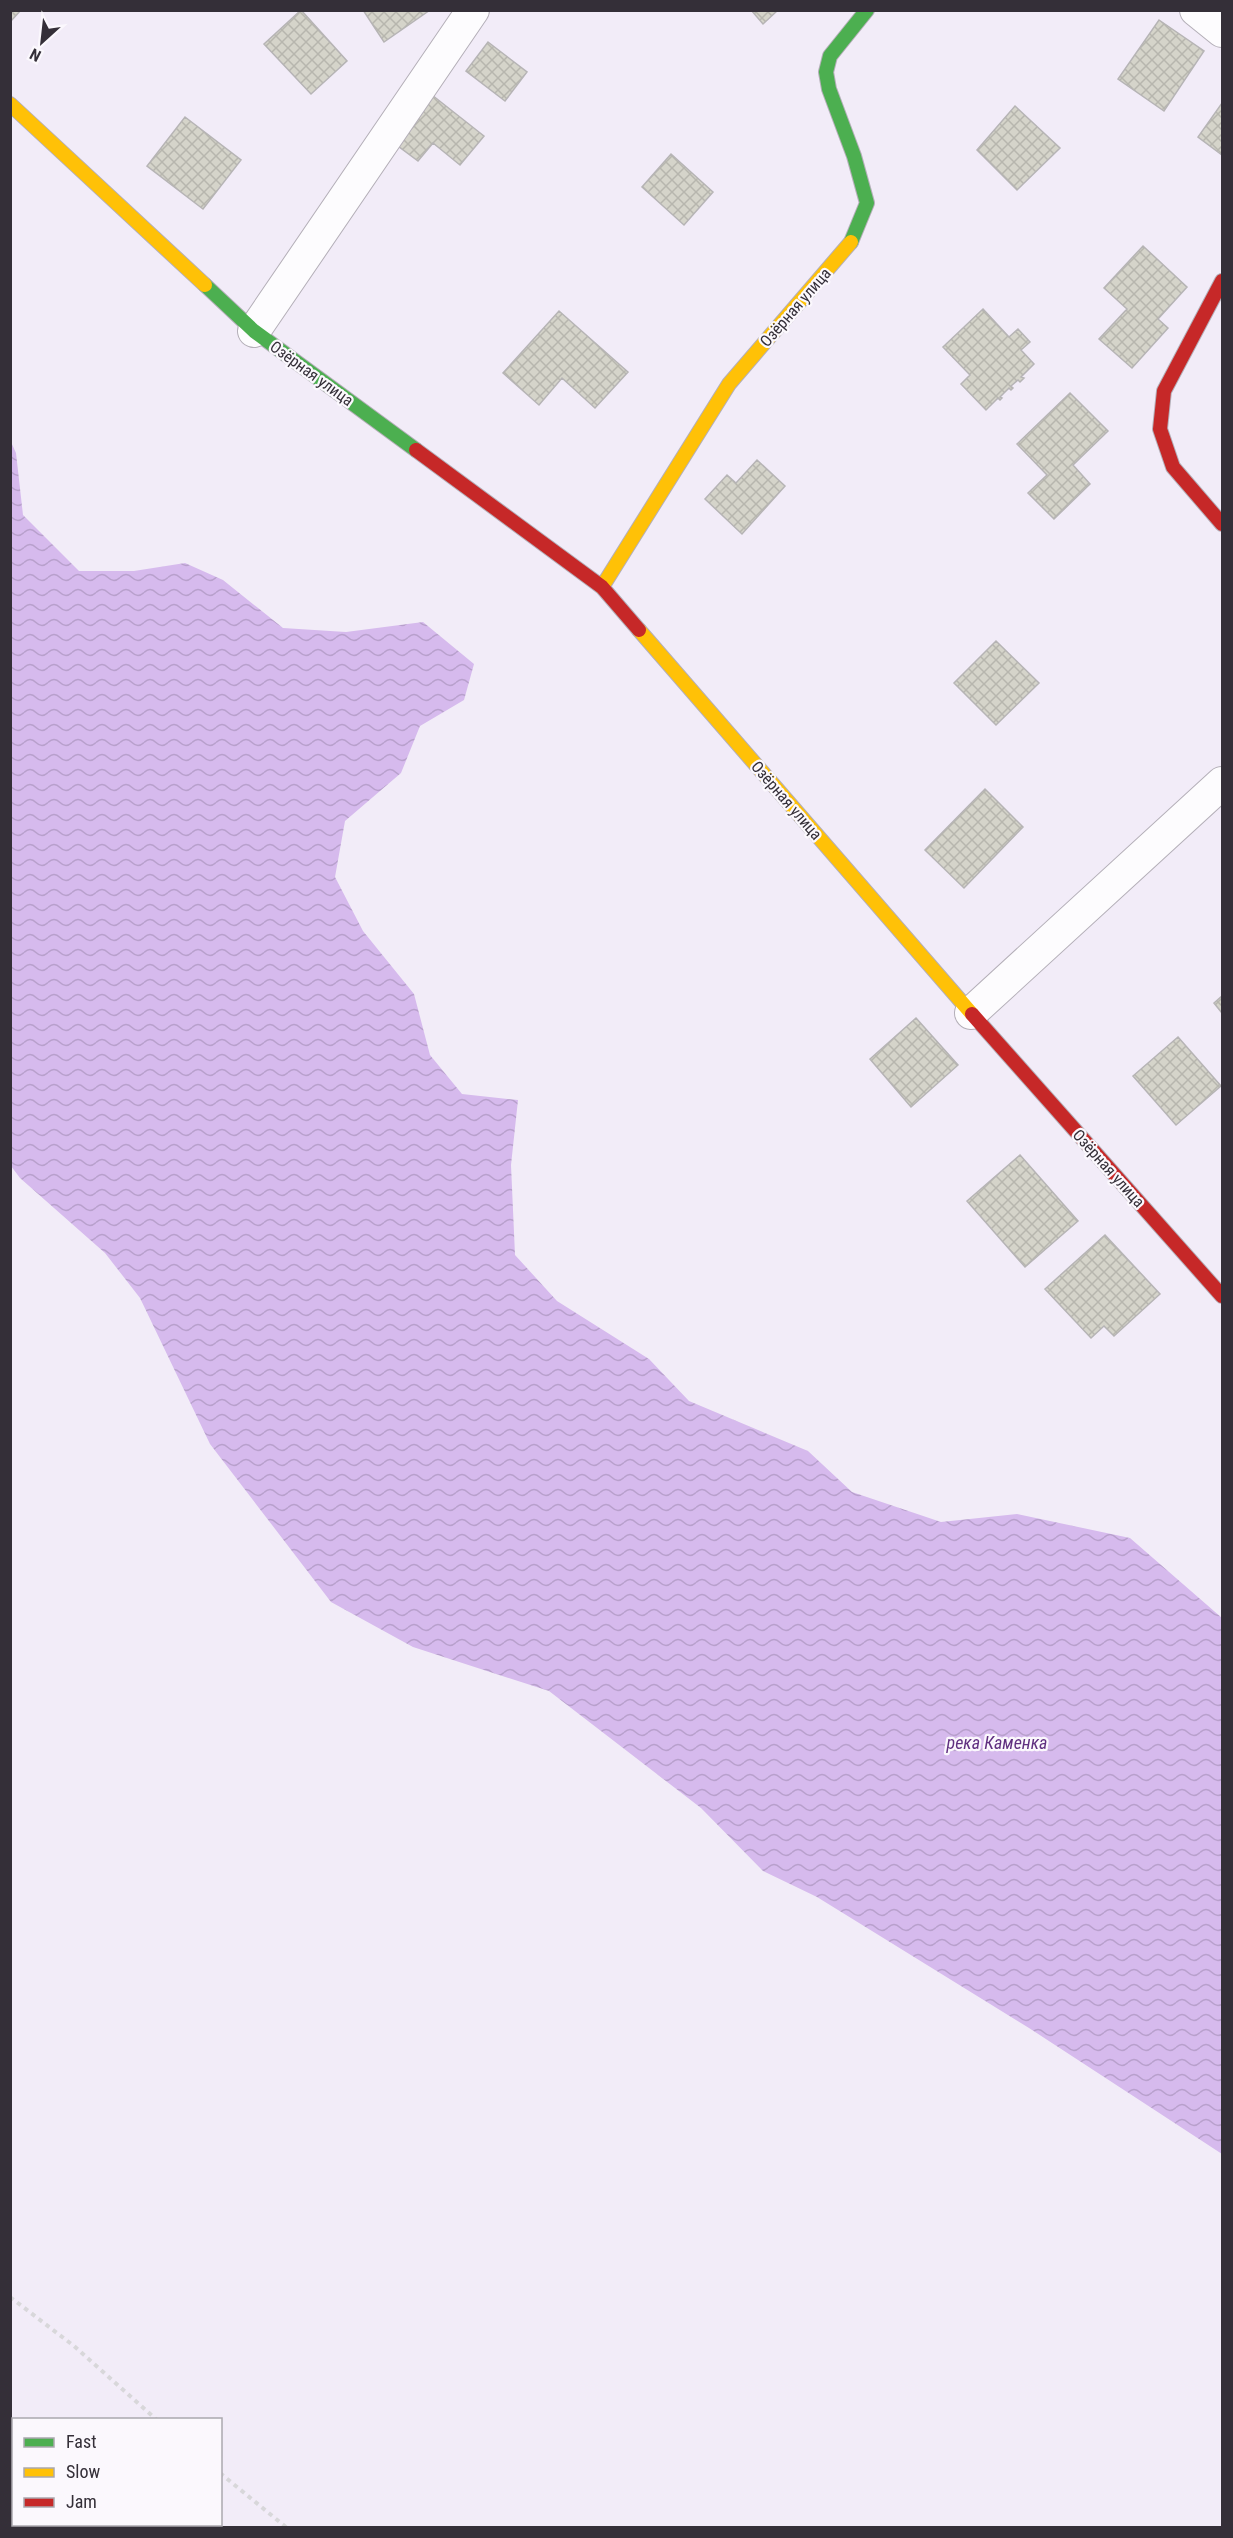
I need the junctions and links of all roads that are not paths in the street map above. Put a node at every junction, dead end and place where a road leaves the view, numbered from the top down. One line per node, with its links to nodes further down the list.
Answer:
1 (473, 10): 7 (street, Озёрная улица)
2 (867, 10): 9 (street, Озёрная улица)
3 (1196, 10): 4 (street)
4 (1222, 31)
5 (10, 104): 7 (street, Озёрная улица)
6 (1222, 281): 8 (street)
7 (254, 331): 9 (street, Озёрная улица)
8 (1222, 524)
9 (602, 587): 11 (street, Озёрная улица)
10 (1222, 783): 11 (street)
11 (971, 1013): 12 (street, Озёрная улица)
12 (1222, 1296)

